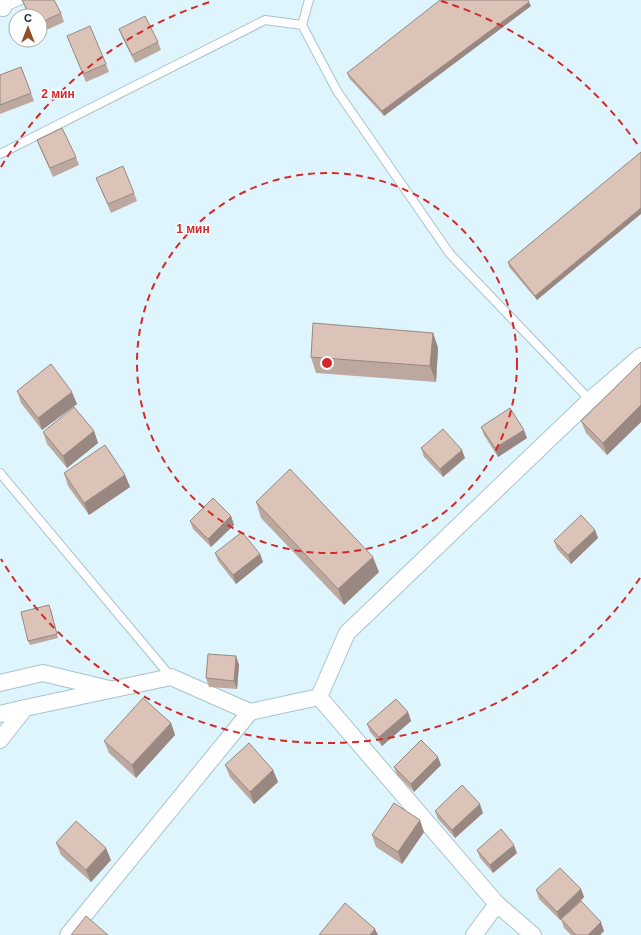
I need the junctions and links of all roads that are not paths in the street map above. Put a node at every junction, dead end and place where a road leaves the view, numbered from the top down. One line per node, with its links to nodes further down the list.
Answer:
1 (21, 0): 3 (lane)
2 (309, 0): 4 (lane)
3 (2, 6)
4 (302, 25): 5 (lane); 7 (lane)
5 (0, 154)
6 (641, 356): 7 (street)
7 (590, 400): 12 (street)
8 (0, 473): 9 (lane)
9 (171, 677): 11 (street); 14 (street)
10 (0, 683): 11 (street)
11 (112, 690): 13 (street)
12 (319, 697): 14 (street); 17 (street)
13 (25, 708): 15 (street); 16 (street)
14 (250, 712): 18 (street)
15 (0, 714)
16 (0, 740)
17 (497, 904): 19 (street); 20 (street)
18 (68, 935)
19 (474, 935)
20 (533, 935)

